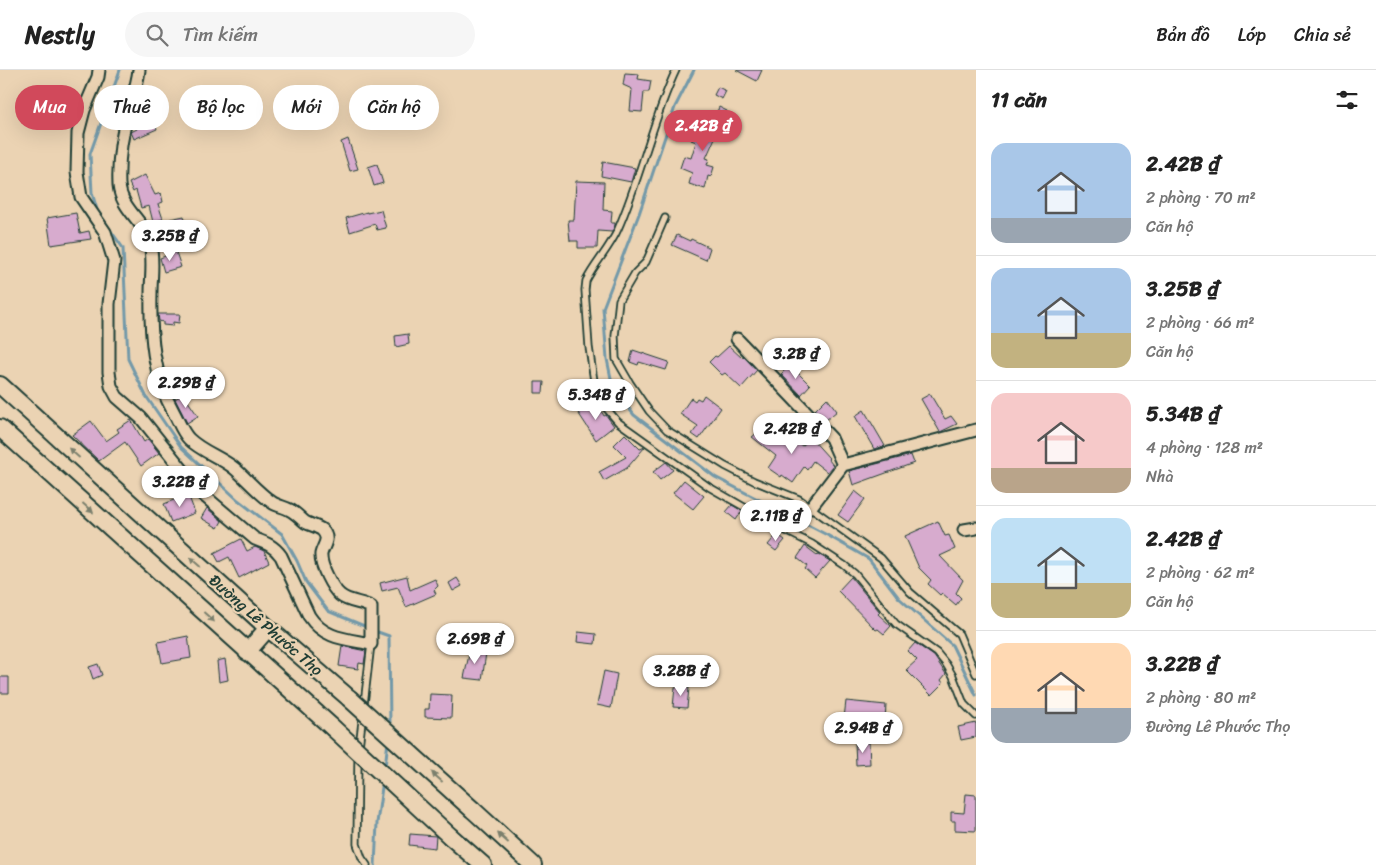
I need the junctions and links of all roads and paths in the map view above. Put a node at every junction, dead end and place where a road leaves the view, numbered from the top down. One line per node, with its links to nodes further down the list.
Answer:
1 (99, 70): 14 (street)
2 (139, 70): 14 (street)
3 (676, 70): 17 (lane)
4 (665, 218): 10 (lane)
5 (737, 339): 9 (street)
6 (0, 385): 13 (street, Đường Lê Phước Thọ, one-way to 6)
7 (0, 428): 15 (street, Đường Lê Phước Thọ, one-way to 15)
8 (976, 430): 9 (street)
9 (843, 465): 10 (street)
10 (811, 508): 16 (lane)
11 (976, 528): 12 (street)
12 (964, 530)
13 (268, 628): 15 (street); 20 (street, Đường Lê Phước Thọ, one-way to 13, bridge)
14 (371, 641): 18 (lane)
15 (248, 652): 19 (street, Đường Lê Phước Thọ, bridge)
16 (976, 674)
17 (976, 716)
18 (367, 865)
19 (483, 865)
20 (533, 865)

